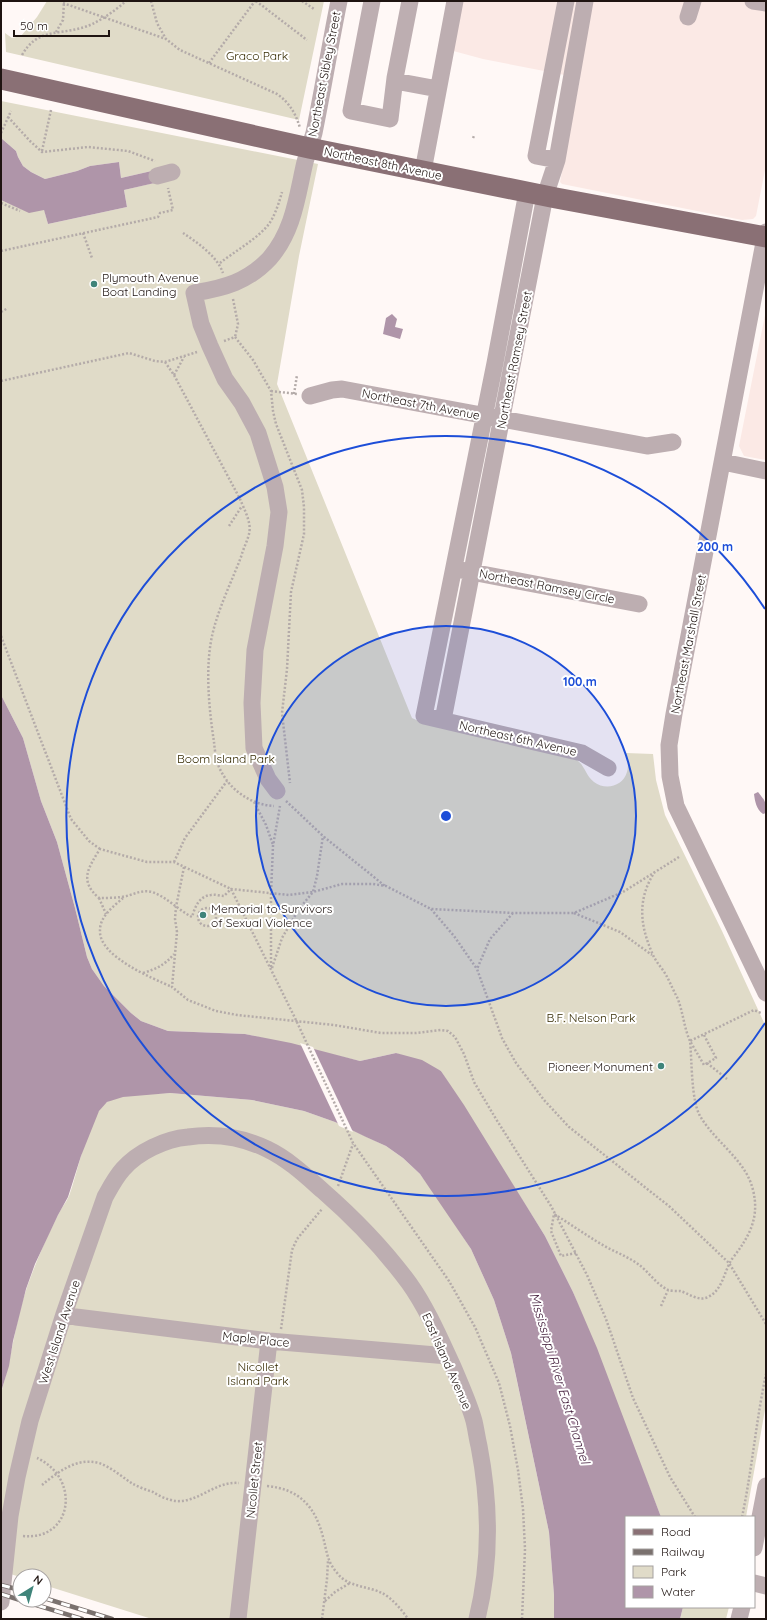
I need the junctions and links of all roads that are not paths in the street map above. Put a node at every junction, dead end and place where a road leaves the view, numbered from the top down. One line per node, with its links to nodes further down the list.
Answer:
1 (339, 1): 20 (street, Northeast Sibley Street)
2 (372, 1): 14 (street)
3 (410, 1): 14 (street)
4 (455, 1): 15 (street)
5 (566, 1): 7 (street); 9 (street)
6 (753, 1): 8 (street)
7 (585, 3): 10 (street, Northeast Ramsey Street)
8 (766, 3)
9 (560, 31): 10 (street); 11 (street)
10 (579, 35): 12 (street, Northeast Ramsey Street)
11 (555, 58): 12 (street); 16 (street)
12 (575, 61): 17 (street, Northeast Ramsey Street)
13 (1, 79): 20 (main road, Northeast 8th Avenue)
14 (394, 80): 15 (street)
15 (438, 89): 22 (street)
16 (549, 90): 17 (street); 18 (street)
17 (569, 94): 19 (street, Northeast Ramsey Street)
18 (542, 124): 19 (street); 21 (street)
19 (563, 127): 21 (street, Northeast Ramsey Street)
20 (301, 140): 22 (main road, Northeast 8th Avenue); 37 (street, Northeast Sibley Street)
21 (557, 160): 23 (street, Northeast Ramsey Street)
22 (423, 171): 23 (main road, Northeast 8th Avenue)
23 (536, 194): 24 (main road, Northeast 8th Avenue); 26 (street, Northeast Ramsey Street); 27 (street, Northeast Ramsey Street)
24 (766, 235): 29 (street, Northeast Marshall Street)
25 (302, 395): 26 (street, Northeast 7th Avenue)
26 (485, 417): 27 (street, Northeast 7th Avenue); 31 (street, Northeast Ramsey Street)
27 (502, 420): 28 (street, Northeast 7th Avenue); 32 (street, Northeast Ramsey Street)
28 (673, 442)
29 (723, 462): 30 (street); 38 (street, Northeast Marshall Street)
30 (766, 471)
31 (455, 569): 32 (street, Northeast Ramsey Circle); 34 (street, Northeast Ramsey Street)
32 (472, 572): 33 (street, Northeast Ramsey Circle); 35 (street, Northeast Ramsey Street)
33 (639, 604)
34 (424, 716): 35 (street, Northeast 6th Avenue)
35 (443, 720): 36 (street, Northeast 6th Avenue)
36 (608, 768)
37 (277, 791)
38 (766, 993)
39 (215, 1135): 40 (street, West Island Avenue); 42 (street, East Island Avenue)
40 (64, 1314): 41 (street, Maple Place); 47 (street, West Island Avenue)
41 (275, 1336): 42 (street, Maple Place); 49 (street, Nicollet Street)
42 (448, 1356): 50 (street, East Island Avenue)
43 (766, 1486): 44 (street)
44 (755, 1543)
45 (755, 1583): 46 (street)
46 (766, 1586)
47 (1, 1602)
48 (742, 1608): 51 (street)
49 (238, 1619)
50 (477, 1619)
51 (739, 1619)

